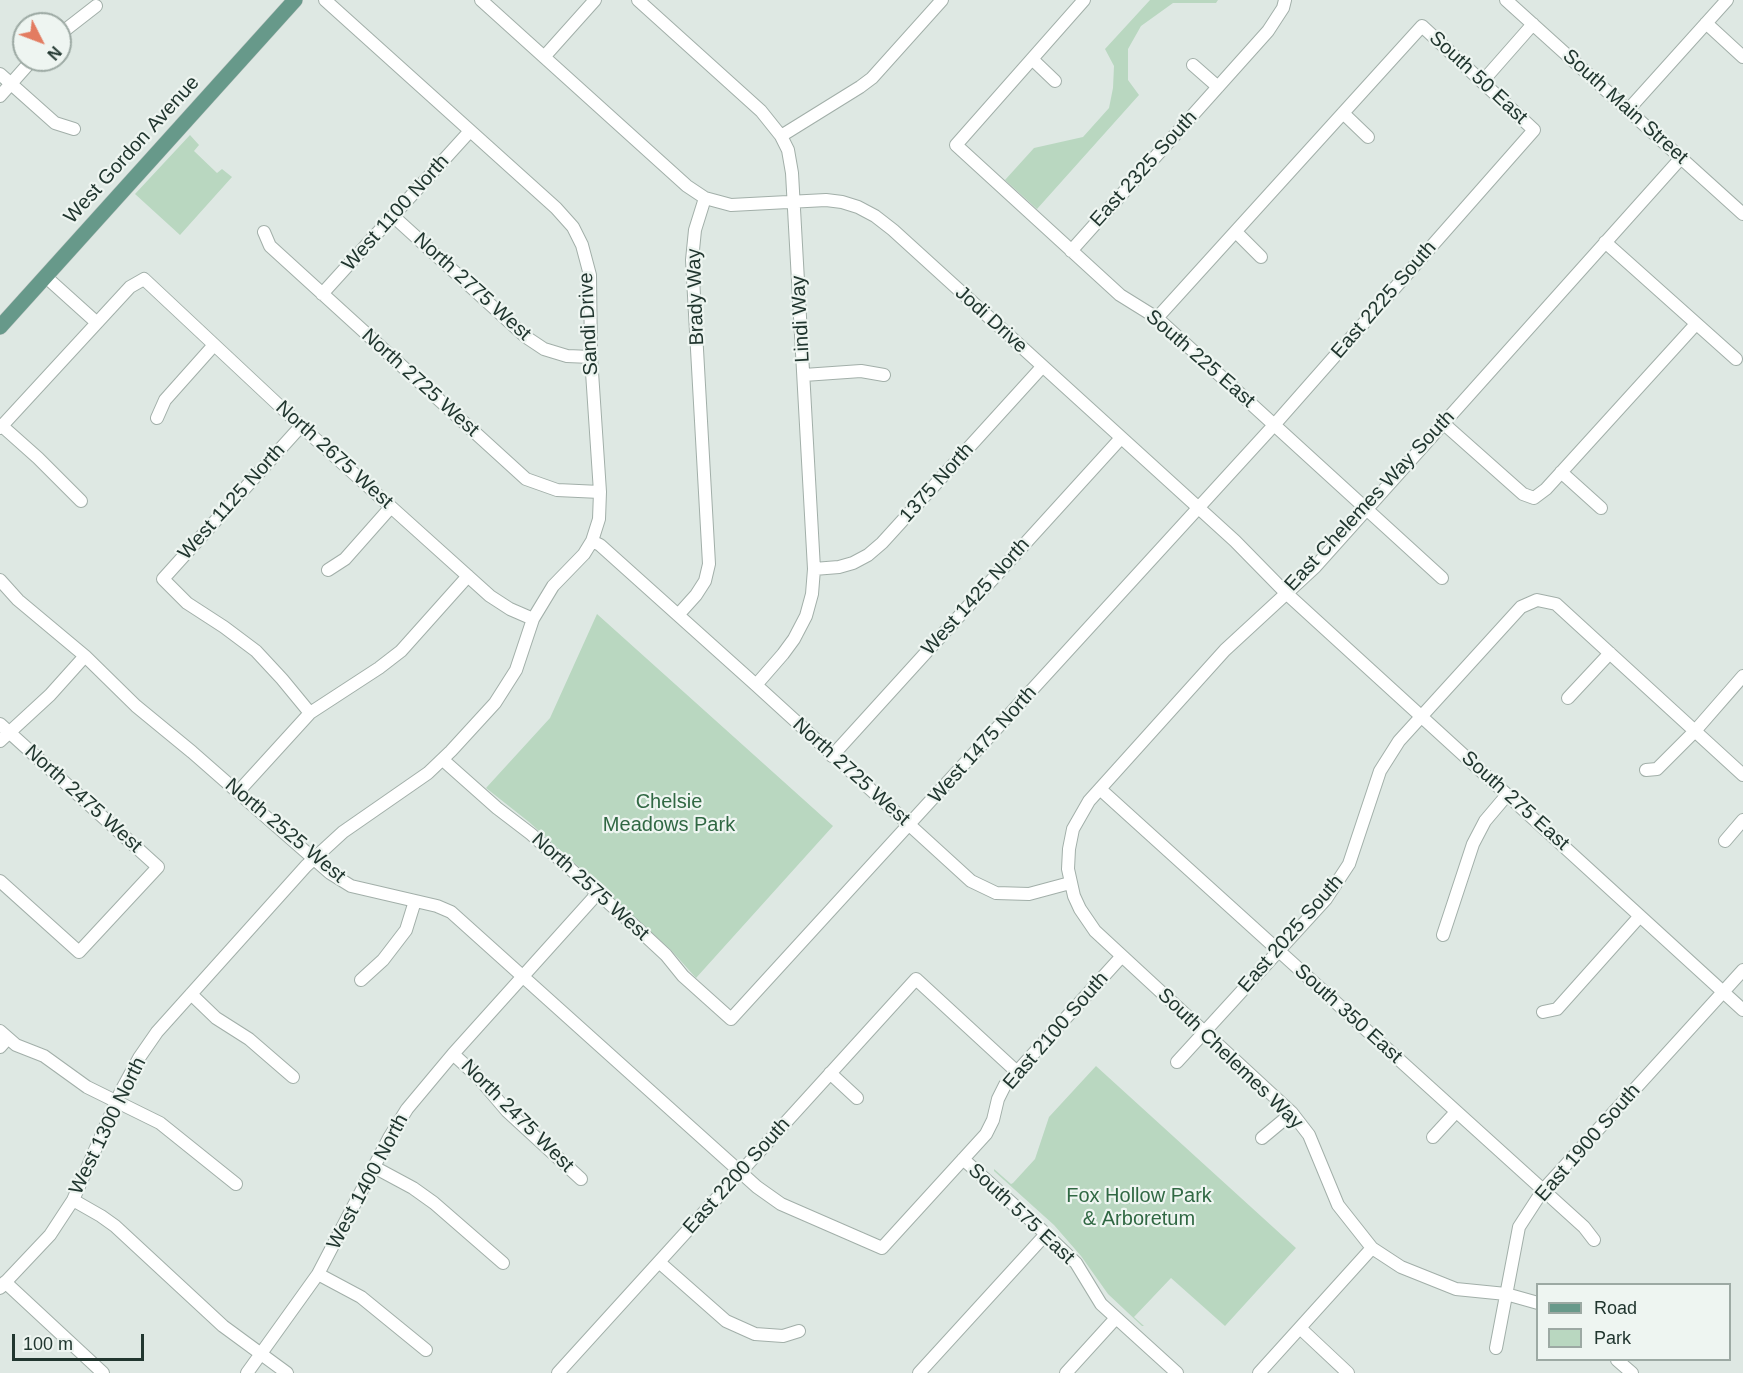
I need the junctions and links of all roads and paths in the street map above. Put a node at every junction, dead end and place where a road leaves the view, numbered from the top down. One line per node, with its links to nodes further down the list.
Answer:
1 (295, 0): 43 (main road, West Gordon Avenue)
2 (325, 0): 30 (street, Sandi Drive)
3 (481, 0): 15 (street)
4 (595, 0): 15 (street)
5 (638, 0): 31 (street, Lindi Way)
6 (942, 0): 31 (street)
7 (1084, 0): 17 (street)
8 (1285, 0): 24 (street, East 2325 South)
9 (1506, 0): 13 (street, South Main Street)
10 (1727, 0): 12 (street)
11 (96, 6): 14 (street)
12 (1706, 23): 16 (street); 26 (street)
13 (1533, 24): 22 (street); 26 (street, South Main Street)
14 (72, 25)
15 (544, 57): 34 (street)
16 (1743, 57)
17 (1032, 59): 21 (street); 41 (street, South 225 East)
18 (1192, 66): 24 (street)
19 (22, 72): 23 (street)
20 (0, 74): 23 (street)
21 (1056, 81)
22 (1482, 82): 27 (street, South 50 East); 29 (street, South 50 East)
23 (11, 84): 25 (street); 28 (street)
24 (1218, 87): 41 (street, East 2325 South)
25 (0, 96)
26 (1628, 110): 33 (street, South Main Street)
27 (1343, 113): 32 (street); 39 (street)
28 (74, 129)
29 (1534, 130): 57 (street, East 2225 South)
30 (470, 131): 37 (street, West 1100 North); 50 (street, Sandi Drive)
31 (781, 136): 35 (street, Lindi Way)
32 (1368, 137)
33 (1681, 158): 36 (street, South Main Street); 40 (street, East Chelemes Way South)
34 (705, 198): 35 (street, Jodi Drive); 76 (street, Brady Way)
35 (795, 202): 52 (street, Jodi Drive); 53 (street, Lindi Way)
36 (1743, 214)
37 (393, 216): 44 (street, West 1100 North); 50 (street, North 2775 West)
38 (264, 232): 44 (street, North 2725 West)
39 (1236, 232): 42 (street); 45 (street)
40 (1605, 242): 47 (street); 56 (street, East Chelemes Way South)
41 (1071, 251): 45 (street, South 225 East)
42 (1261, 257)
43 (46, 277): 46 (street); 48 (main road, West Gordon Avenue)
44 (321, 294): 63 (street, North 2725 West)
45 (1157, 318): 57 (street, South 225 East)
46 (96, 322): 49 (street, North 2675 West); 59 (street)
47 (1696, 324): 51 (street); 62 (street)
48 (0, 327)
49 (214, 345): 55 (street); 58 (street, North 2675 West)
50 (591, 357): 63 (street, Sandi Drive)
51 (1736, 359)
52 (1042, 367): 60 (street, Jodi Drive); 70 (street, 1375 North)
53 (804, 375): 54 (street); 70 (street, Lindi Way)
54 (884, 375)
55 (157, 418)
56 (1443, 423): 62 (street); 68 (street, East Chelemes Way South)
57 (1275, 424): 61 (street, East 2225 South); 68 (street, South 225 East)
58 (301, 426): 65 (street, North 2675 West); 83 (street, West 1125 North)
59 (1, 427): 64 (street)
60 (1120, 438): 66 (street, Jodi Drive); 87 (street, West 1425 North)
61 (1233, 470): 66 (street, West 1475 North)
62 (1561, 472): 67 (street)
63 (600, 492): 69 (street, Sandi Drive)
64 (81, 501)
65 (391, 507): 71 (street); 72 (street, North 2675 West)
66 (1198, 507): 75 (street, Jodi Drive); 95 (street, West 1475 North)
67 (1601, 508)
68 (1366, 509): 73 (street, South 225 East); 75 (street, East Chelemes Way South)
69 (592, 541): 76 (street); 77 (street, West 1300 North)
70 (814, 569): 81 (street, Lindi Way)
71 (328, 570)
72 (468, 576): 77 (street, North 2675 West); 83 (street)
73 (1442, 578)
74 (0, 580): 79 (street, North 2525 West)
75 (1286, 593): 84 (street, South 275 East); 91 (street, East Chelemes Way South)
76 (678, 615): 81 (street)
77 (532, 619): 88 (street, West 1300 North)
78 (1610, 653): 82 (street); 84 (street, East 2025 South); 85 (street)
79 (85, 656): 86 (street); 92 (street, North 2525 West)
80 (1743, 676): 85 (street)
81 (756, 685): 87 (street, North 2725 West)
82 (1568, 698)
83 (310, 713): 92 (street)
84 (1421, 717): 93 (street, South 275 East); 104 (street, East 2025 South)
85 (1695, 731): 89 (street); 90 (street)
86 (3, 732): 98 (street, North 2475 West)
87 (832, 756): 95 (street, North 2725 West)
88 (443, 760): 97 (street, West 1300 North); 100 (street, North 2575 West)
89 (1646, 770)
90 (1743, 775)
91 (1100, 789): 99 (street, East Chelemes Way South); 104 (street, South 350 East)
92 (238, 792): 97 (street, North 2525 West)
93 (1507, 795): 102 (street, South 275 East); 103 (street)
94 (1743, 820): 96 (street)
95 (910, 825): 99 (street, North 2725 West); 113 (street, West 1475 North)
96 (1725, 841)
97 (314, 859): 101 (street, North 2525 West); 110 (street, West 1300 North)
98 (0, 881)
99 (1070, 884): 105 (street, South Chelemes Way)
100 (597, 894): 107 (street, West 1400 North); 113 (street, North 2575 West)
101 (416, 901): 107 (street, North 2525 West); 108 (street)
102 (1640, 916): 109 (street, South 275 East); 112 (street)
103 (1443, 935)
104 (1279, 951): 114 (street, East 2025 South); 123 (street, South 350 East)
105 (1122, 956): 114 (street, South Chelemes Way); 118 (street, East 2100 South)
106 (1743, 970): 109 (street, East 1900 South)
107 (524, 976): 116 (street, West 1400 North); 129 (street, North 2525 West)
108 (361, 980)
109 (1723, 992): 111 (street, South 275 East); 132 (street, East 1900 South)
110 (190, 994): 120 (street); 122 (street, West 1300 North)
111 (1743, 1010)
112 (1543, 1012)
113 (731, 1019)
114 (1205, 1032): 117 (street, East 2025 South); 124 (street, South Chelemes Way)
115 (3, 1038): 122 (street)
116 (453, 1054): 128 (street, West 1400 North); 130 (street, North 2475 West)
117 (1177, 1062)
118 (1017, 1072): 119 (street, East 2200 South); 127 (street, East 2100 South)
119 (830, 1073): 121 (street); 129 (street, East 2200 South)
120 (293, 1077)
121 (857, 1098)
122 (117, 1100): 131 (street); 133 (street, West 1300 North)
123 (1456, 1112): 125 (street); 132 (street, South 350 East)
124 (1292, 1113): 126 (street); 137 (street, South Chelemes Way)
125 (1434, 1137)
126 (1262, 1138)
127 (963, 1159): 134 (street, South 575 East); 136 (street, East 2100 South)
128 (374, 1167): 139 (street); 140 (street, West 1400 North)
129 (740, 1172): 136 (street, North 2525 West); 138 (street, East 2200 South)
130 (581, 1179)
131 (236, 1184)
132 (1543, 1191): 135 (street, South 350 East); 142 (street, East 1900 South)
133 (73, 1200): 141 (street, West 1300 North); 149 (street)
134 (1046, 1234): 144 (street, South 575 East); 155 (street)
135 (1594, 1240)
136 (882, 1248)
137 (1372, 1248): 142 (street, South Chelemes Way); 145 (street)
138 (659, 1262): 146 (street); 154 (street, East 2200 South)
139 (503, 1263)
140 (318, 1274): 148 (street); 149 (street, West 1400 North)
141 (3, 1285): 151 (street)
142 (1506, 1294): 143 (street, South Chelemes Way); 147 (street, East 1900 South)
143 (1536, 1303)
144 (1116, 1318): 156 (street); 157 (street, South 575 East)
145 (1300, 1328): 158 (street); 159 (street)
146 (799, 1331)
147 (1496, 1348)
148 (426, 1350)
149 (261, 1353): 152 (street, West 1400 North); 153 (street)
150 (1619, 1361): 160 (street)
151 (103, 1373)
152 (247, 1373)
153 (287, 1373)
154 (558, 1373)
155 (919, 1373)
156 (1066, 1373)
157 (1177, 1373)
158 (1258, 1373)
159 (1348, 1373)
160 (1632, 1373)

